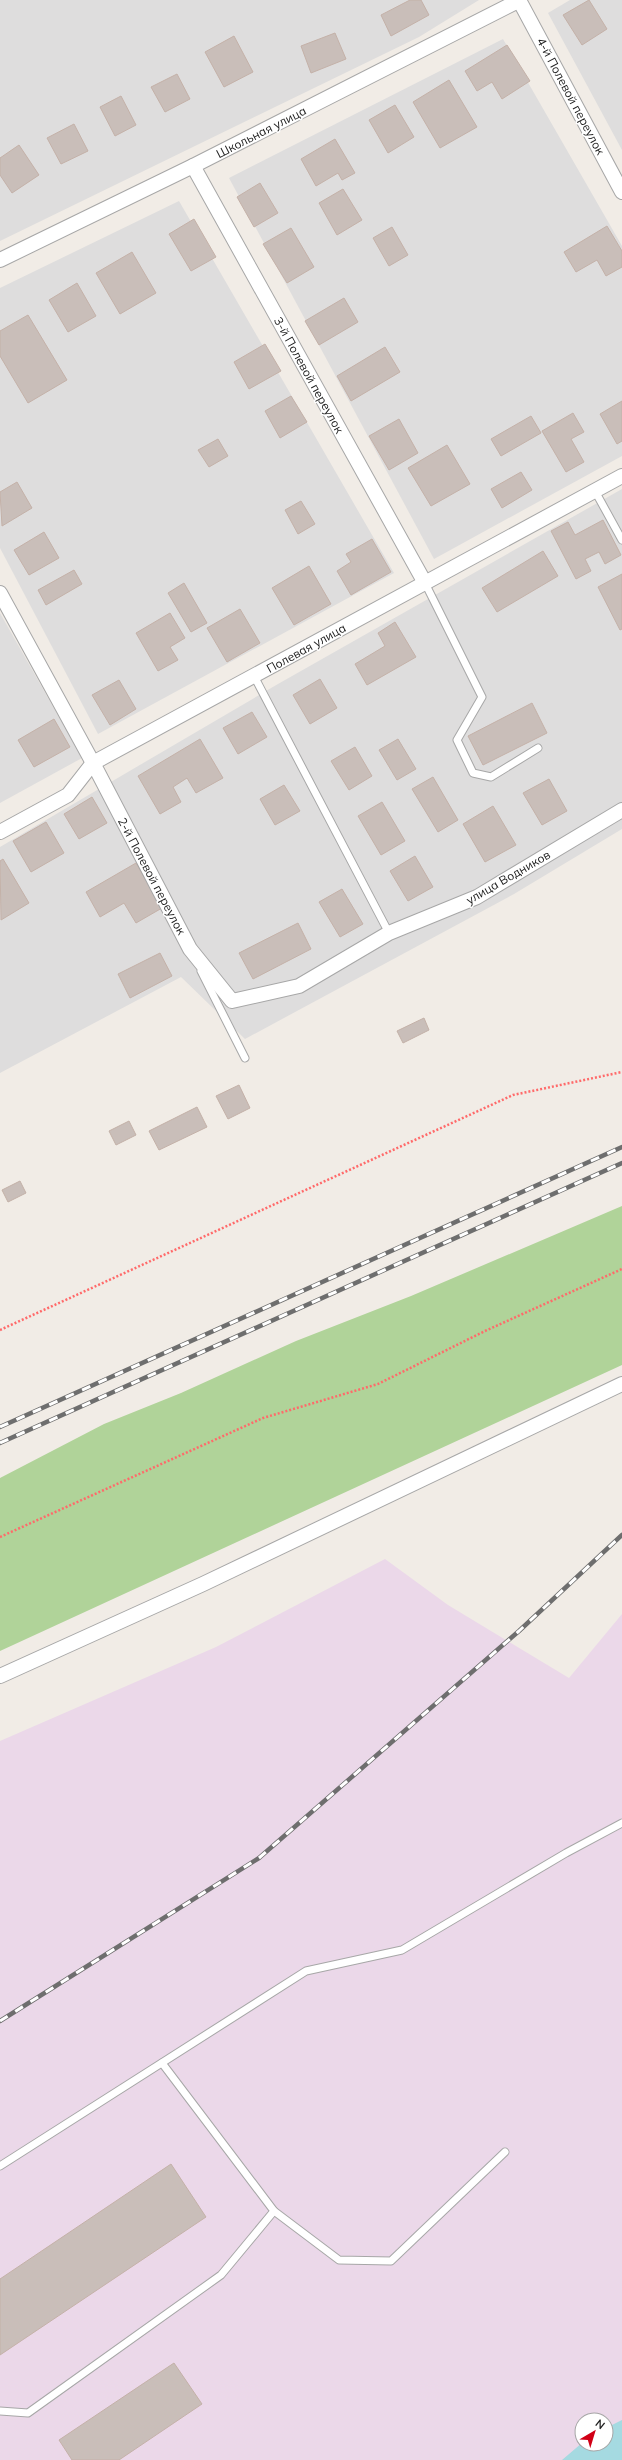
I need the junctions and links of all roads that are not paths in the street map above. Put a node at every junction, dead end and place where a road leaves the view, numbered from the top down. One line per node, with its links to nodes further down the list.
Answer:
1 (520, 0): 2 (street, Школьная улица); 3 (street, 4-й Полевой переулок)
2 (193, 166): 4 (street, Школьная улица); 8 (street, 3-й Полевой переулок)
3 (622, 192)
4 (0, 260)
5 (622, 476): 6 (street, Полевая улица)
6 (595, 491): 7 (lane); 8 (street, Полевая улица)
7 (622, 540)
8 (425, 583): 10 (street, Полевая улица); 11 (lane)
9 (0, 593): 12 (street, 2-й Полевой переулок)
10 (254, 676): 12 (street, Полевая улица); 15 (lane)
11 (538, 748)
12 (93, 763): 14 (street, Полевая улица); 16 (street, 2-й Полевой переулок)
13 (622, 810): 15 (street, улица Водников)
14 (0, 832)
15 (389, 933): 16 (street, 2-й Полевой переулок)
16 (190, 949): 17 (lane)
17 (245, 1058)
18 (622, 1384): 19 (street)
19 (0, 1676)
20 (622, 1823): 21 (lane)
21 (162, 2063): 23 (lane); 24 (lane)
22 (505, 2152): 24 (lane)
23 (0, 2166)
24 (274, 2211): 25 (lane)
25 (0, 2411)

